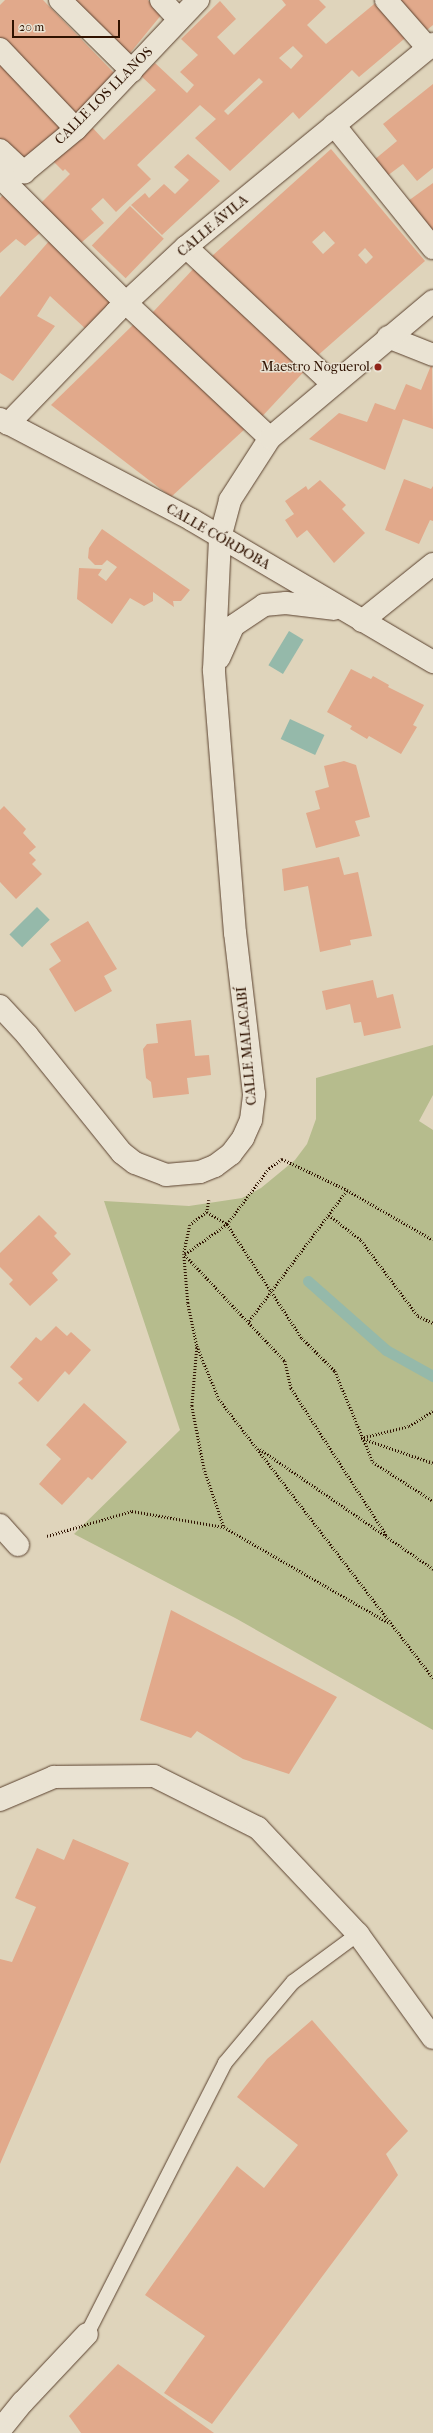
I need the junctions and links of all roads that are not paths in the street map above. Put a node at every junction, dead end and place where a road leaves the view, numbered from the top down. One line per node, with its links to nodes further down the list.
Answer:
1 (60, 0): 8 (street)
2 (161, 0): 5 (street)
3 (198, 0): 5 (street, CALLE LOS LLANOS)
4 (386, 0): 6 (street)
5 (179, 19): 8 (street, CALLE LOS LLANOS)
6 (430, 46): 9 (street, CALLE ÁVILA)
7 (0, 50): 10 (street)
8 (132, 71): 10 (street, CALLE LOS LLANOS)
9 (334, 124): 15 (street, CALLE ÁVILA); 16 (street)
10 (76, 129): 13 (street, CALLE LOS LLANOS)
11 (0, 150): 13 (street)
12 (0, 172): 13 (street)
13 (24, 172)
14 (0, 177): 18 (street)
15 (186, 247): 18 (street, CALLE ÁVILA); 21 (street)
16 (433, 248)
17 (433, 301): 19 (street, CALLE MALACABÍ)
18 (126, 303): 22 (street, CALLE ÁVILA); 23 (street)
19 (388, 337): 20 (street); 21 (street, CALLE MALACABÍ)
20 (433, 355)
21 (333, 384): 23 (street, CALLE MALACABÍ)
22 (4, 421): 24 (street, CALLE CÓRDOBA)
23 (270, 438): 24 (street, CALLE MALACABÍ)
24 (220, 538): 26 (street, CALLE CÓRDOBA); 29 (street, CALLE MALACABÍ)
25 (433, 564): 27 (street)
26 (343, 610): 27 (street, CALLE CÓRDOBA); 29 (street, CALLE MALACABÍ)
27 (362, 621): 28 (street, CALLE CÓRDOBA)
28 (433, 662)
29 (214, 670): 30 (street, CALLE MALACABÍ)
30 (0, 1006)
31 (0, 1525): 32 (street)
32 (18, 1545)
33 (0, 1800): 34 (street)
34 (358, 1934): 35 (street); 36 (lane)
35 (433, 2038)
36 (87, 2334): 37 (street)
37 (0, 2430)

